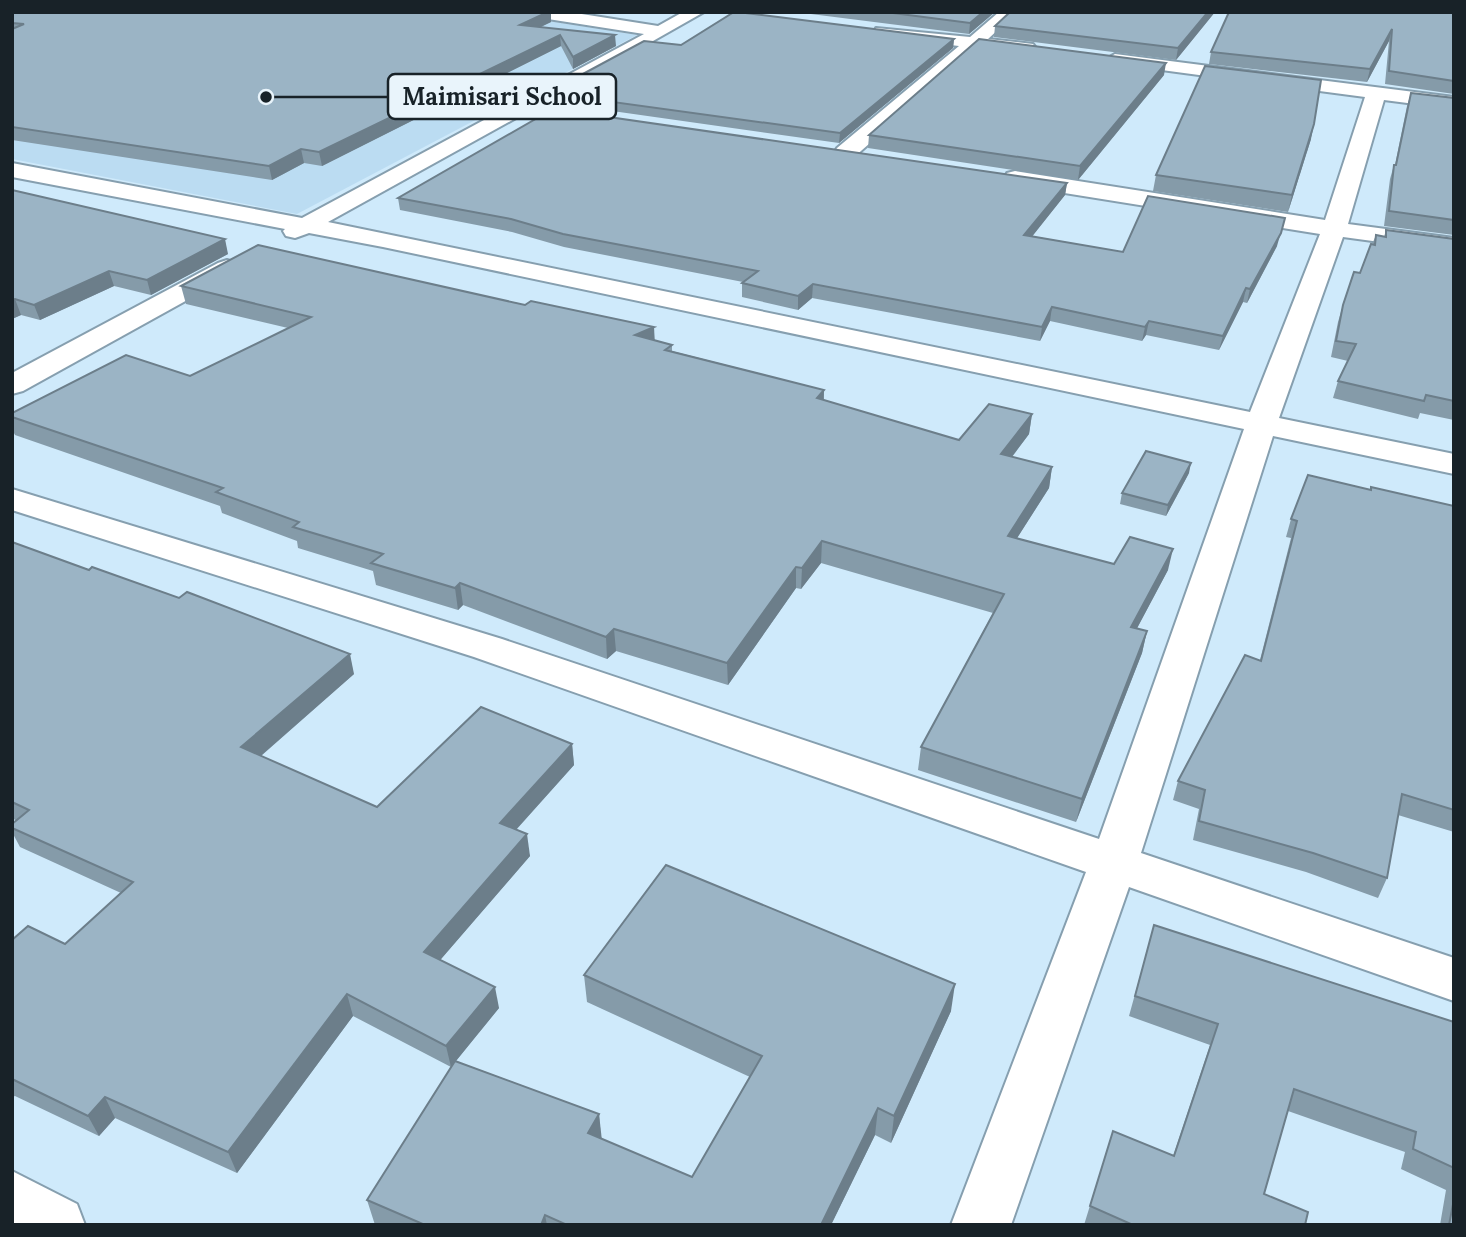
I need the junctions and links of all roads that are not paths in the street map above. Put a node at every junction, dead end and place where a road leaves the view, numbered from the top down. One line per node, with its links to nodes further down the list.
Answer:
1 (535, 12): 5 (street)
2 (696, 12): 5 (street)
3 (1009, 12): 6 (street)
4 (858, 29): 6 (street)
5 (659, 31): 11 (street)
6 (973, 41): 7 (street); 14 (street)
7 (1040, 50)
8 (1094, 57): 9 (street)
9 (1376, 93): 10 (street); 19 (street)
10 (1454, 103)
11 (521, 107): 12 (street); 18 (street)
12 (616, 121)
13 (818, 150): 14 (street)
14 (845, 153): 15 (street)
15 (872, 157)
16 (12, 170): 18 (street)
17 (990, 174): 19 (street)
18 (305, 225): 20 (street); 24 (street)
19 (1334, 229): 21 (street); 24 (street)
20 (268, 245)
21 (1454, 245)
22 (244, 259): 23 (street)
23 (12, 385)
24 (1261, 425): 25 (street); 27 (street)
25 (1454, 464)
26 (12, 499): 27 (street)
27 (1112, 865): 28 (street); 31 (street)
28 (1454, 980)
29 (12, 1200): 30 (street)
30 (55, 1225)
31 (981, 1225)

